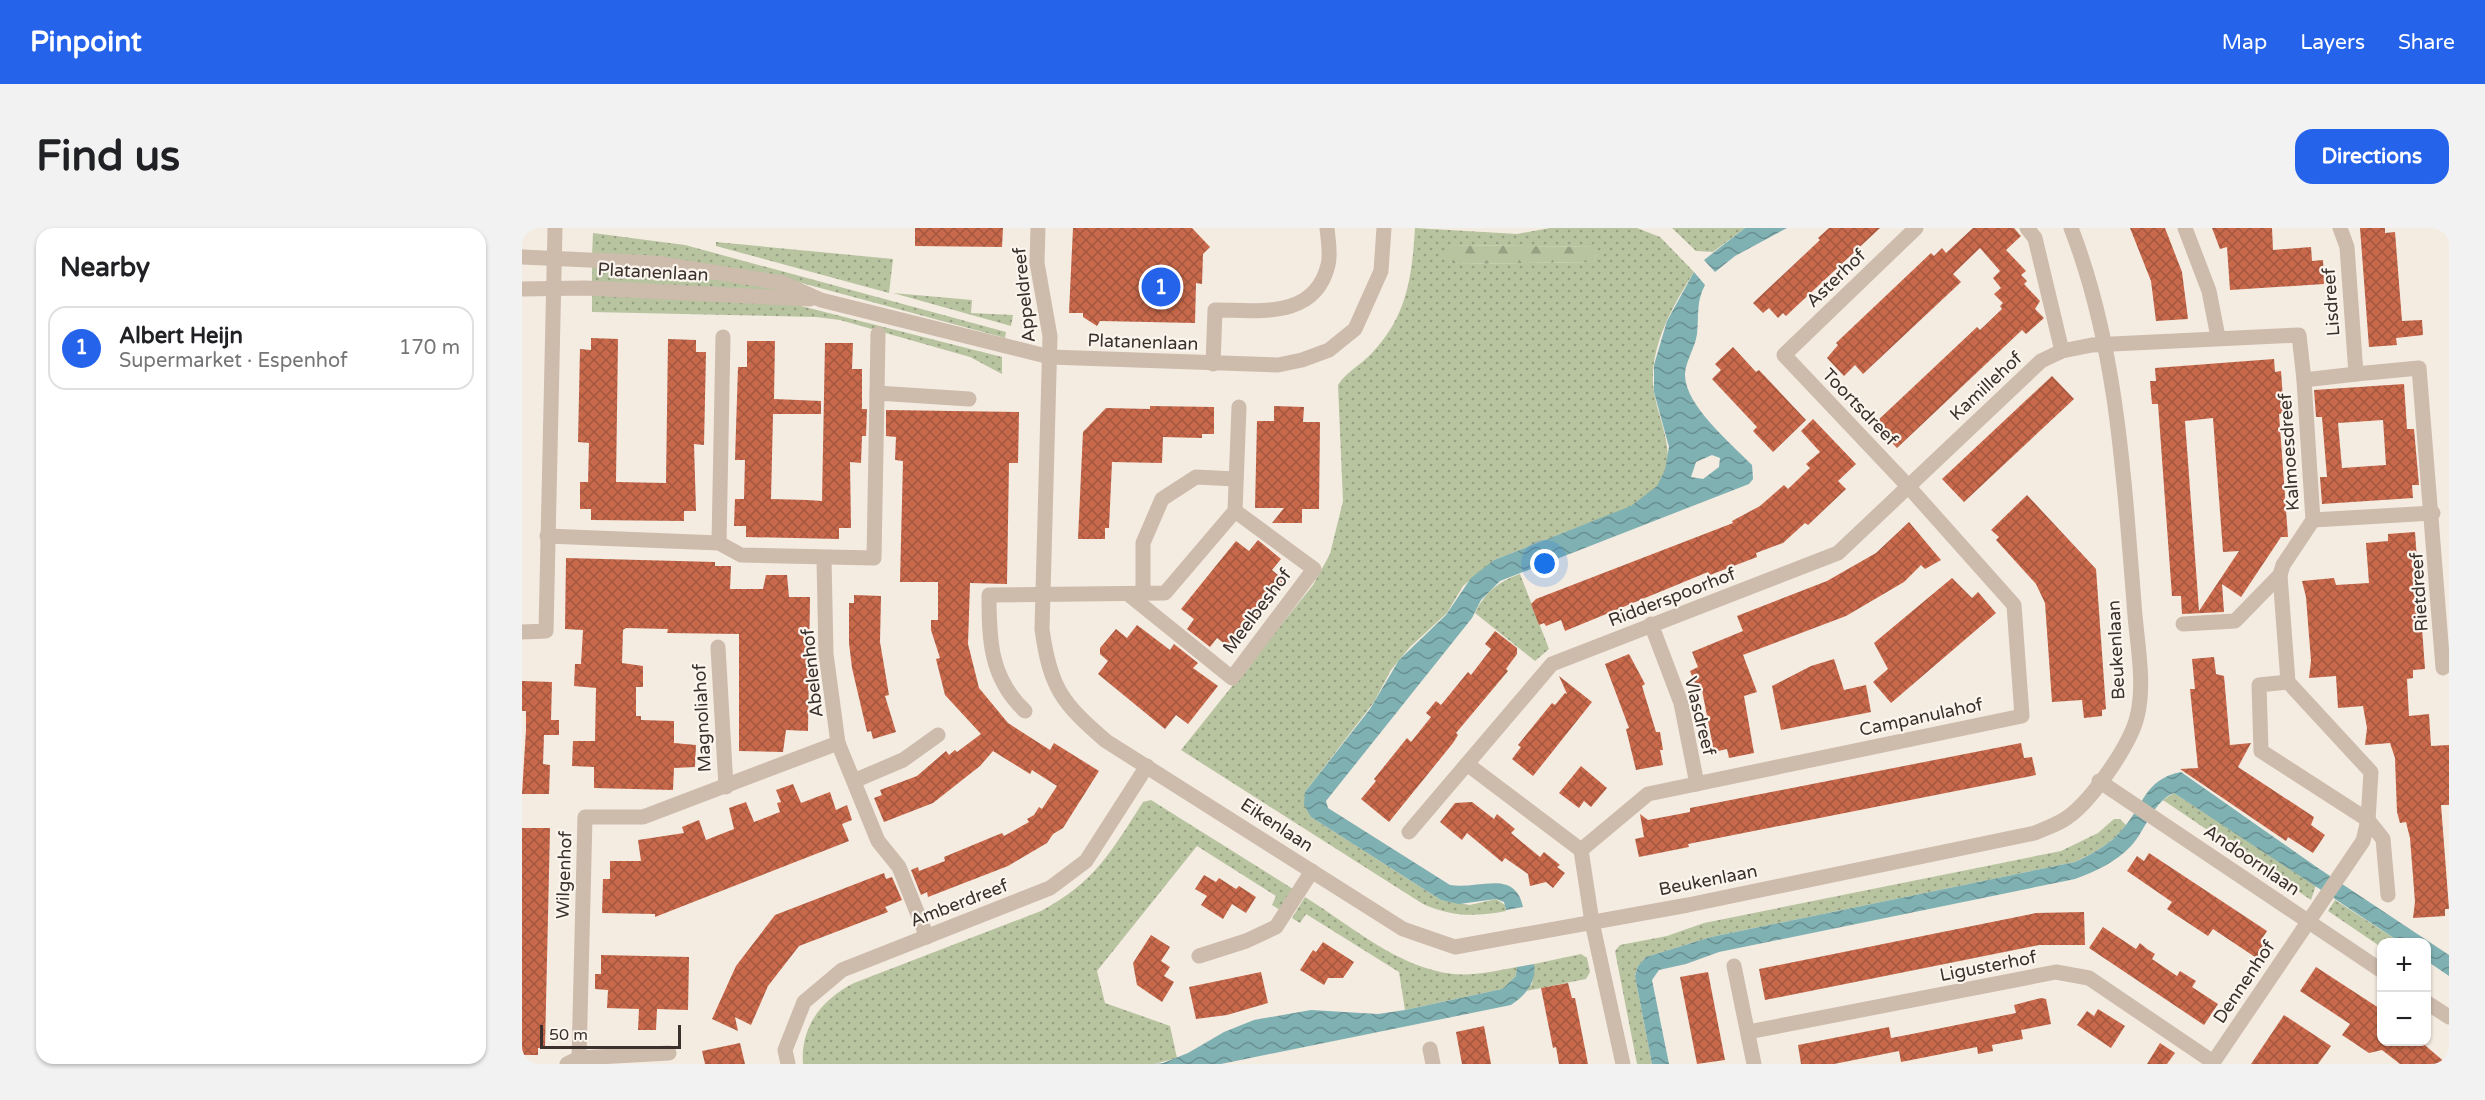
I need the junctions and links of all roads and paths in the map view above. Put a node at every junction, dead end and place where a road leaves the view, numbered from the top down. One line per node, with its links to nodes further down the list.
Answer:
1 (555, 228): 11 (street)
2 (1038, 228): 21 (street, Appeldreef)
3 (1327, 228): 22 (street)
4 (1384, 228): 22 (street, Platanenlaan)
5 (1916, 228): 20 (street, Asterhof)
6 (2027, 228): 19 (street)
7 (2071, 228): 18 (street, Beukenlaan)
8 (2185, 228): 17 (street)
9 (2340, 228): 23 (street, Lisdreef)
10 (522, 257): 11 (street, Platanenlaan)
11 (554, 258): 13 (street); 14 (street, Platanenlaan)
12 (522, 290): 13 (street, Platanenlaan)
13 (555, 290): 14 (street, Platanenlaan); 33 (street)
14 (821, 300): 21 (street, Platanenlaan)
15 (878, 334): 25 (street)
16 (723, 337): 34 (street)
17 (2218, 337): 18 (street, Lisdreef); 24 (street, Lisdreef)
18 (2106, 343): 19 (street, Kamillehof); 51 (street, Beukenlaan)
19 (2062, 351): 29 (street, Kamillehof)
20 (1784, 356): 29 (street, Toortsdreef)
21 (1050, 357): 22 (street, Platanenlaan); 38 (street, Eikenlaan)
22 (1213, 364)
23 (2356, 374): 24 (street); 31 (street, Rietdreef)
24 (2304, 380): 32 (street, Kalmoesdreef)
25 (877, 393): 26 (street); 35 (street)
26 (969, 399)
27 (1239, 407): 28 (street)
28 (1236, 479): 30 (street); 37 (street)
29 (1907, 485): 39 (street, Ridderspoorhof); 52 (street, Campanulahof)
30 (1235, 511): 37 (street); 37 (street, Meelbeshof)
31 (2433, 513): 32 (street); 43 (street, Rietdreef)
32 (2313, 520): 36 (street, Kalmoesdreef)
33 (547, 536): 34 (street); 41 (street)
34 (719, 543): 35 (street)
35 (824, 559): 47 (street, Abelenhof)
36 (2280, 575): 40 (street, Kalmoesdreef); 44 (street)
37 (1135, 594): 38 (street)
38 (1043, 596): 45 (street); 49 (street, Eikenlaan)
39 (1650, 624): 48 (street, Ridderspoorhof); 52 (street, Vlasdreef)
40 (2183, 624)
41 (522, 632)
42 (718, 647): 53 (street, Magnoliahof)
43 (2443, 668)
44 (2288, 682): 54 (street, Dennenhof); 54 (street)
45 (1025, 711)
46 (938, 735): 50 (street)
47 (838, 743): 50 (street, Abelenhof); 53 (street, Wilgenhof)
48 (1467, 764): 55 (street, Ridderspoorhof); 56 (street)
49 (1147, 766): 57 (street, Eikenlaan); 61 (street, Amberdreef)
50 (856, 780): 61 (street, Abelenhof)
51 (2099, 781): 59 (street, Andoornlaan); 60 (street, Beukenlaan)
52 (1697, 784): 56 (street, Campanulahof)
53 (726, 786): 69 (street, Wilgenhof)
54 (2368, 820): 58 (street); 59 (street, Dennenhof)
55 (1409, 832)
56 (1581, 850): 60 (street)
57 (1312, 871): 60 (street, Eikenlaan); 62 (street)
58 (2388, 895)
59 (2307, 921): 64 (street, Andoornlaan); 70 (street, Dennenhof)
60 (1592, 922): 72 (street)
61 (927, 937): 71 (street, Amberdreef)
62 (1199, 956)
63 (1734, 966): 67 (street)
64 (2377, 968)
65 (2431, 1005): 66 (street)
66 (2449, 1017)
67 (1748, 1032): 70 (street, Ligusterhof); 73 (street)
68 (669, 1053): 69 (street, Wilgenhof)
69 (573, 1061)
70 (2213, 1063)
71 (788, 1064)
72 (1623, 1064)
73 (1754, 1064)

